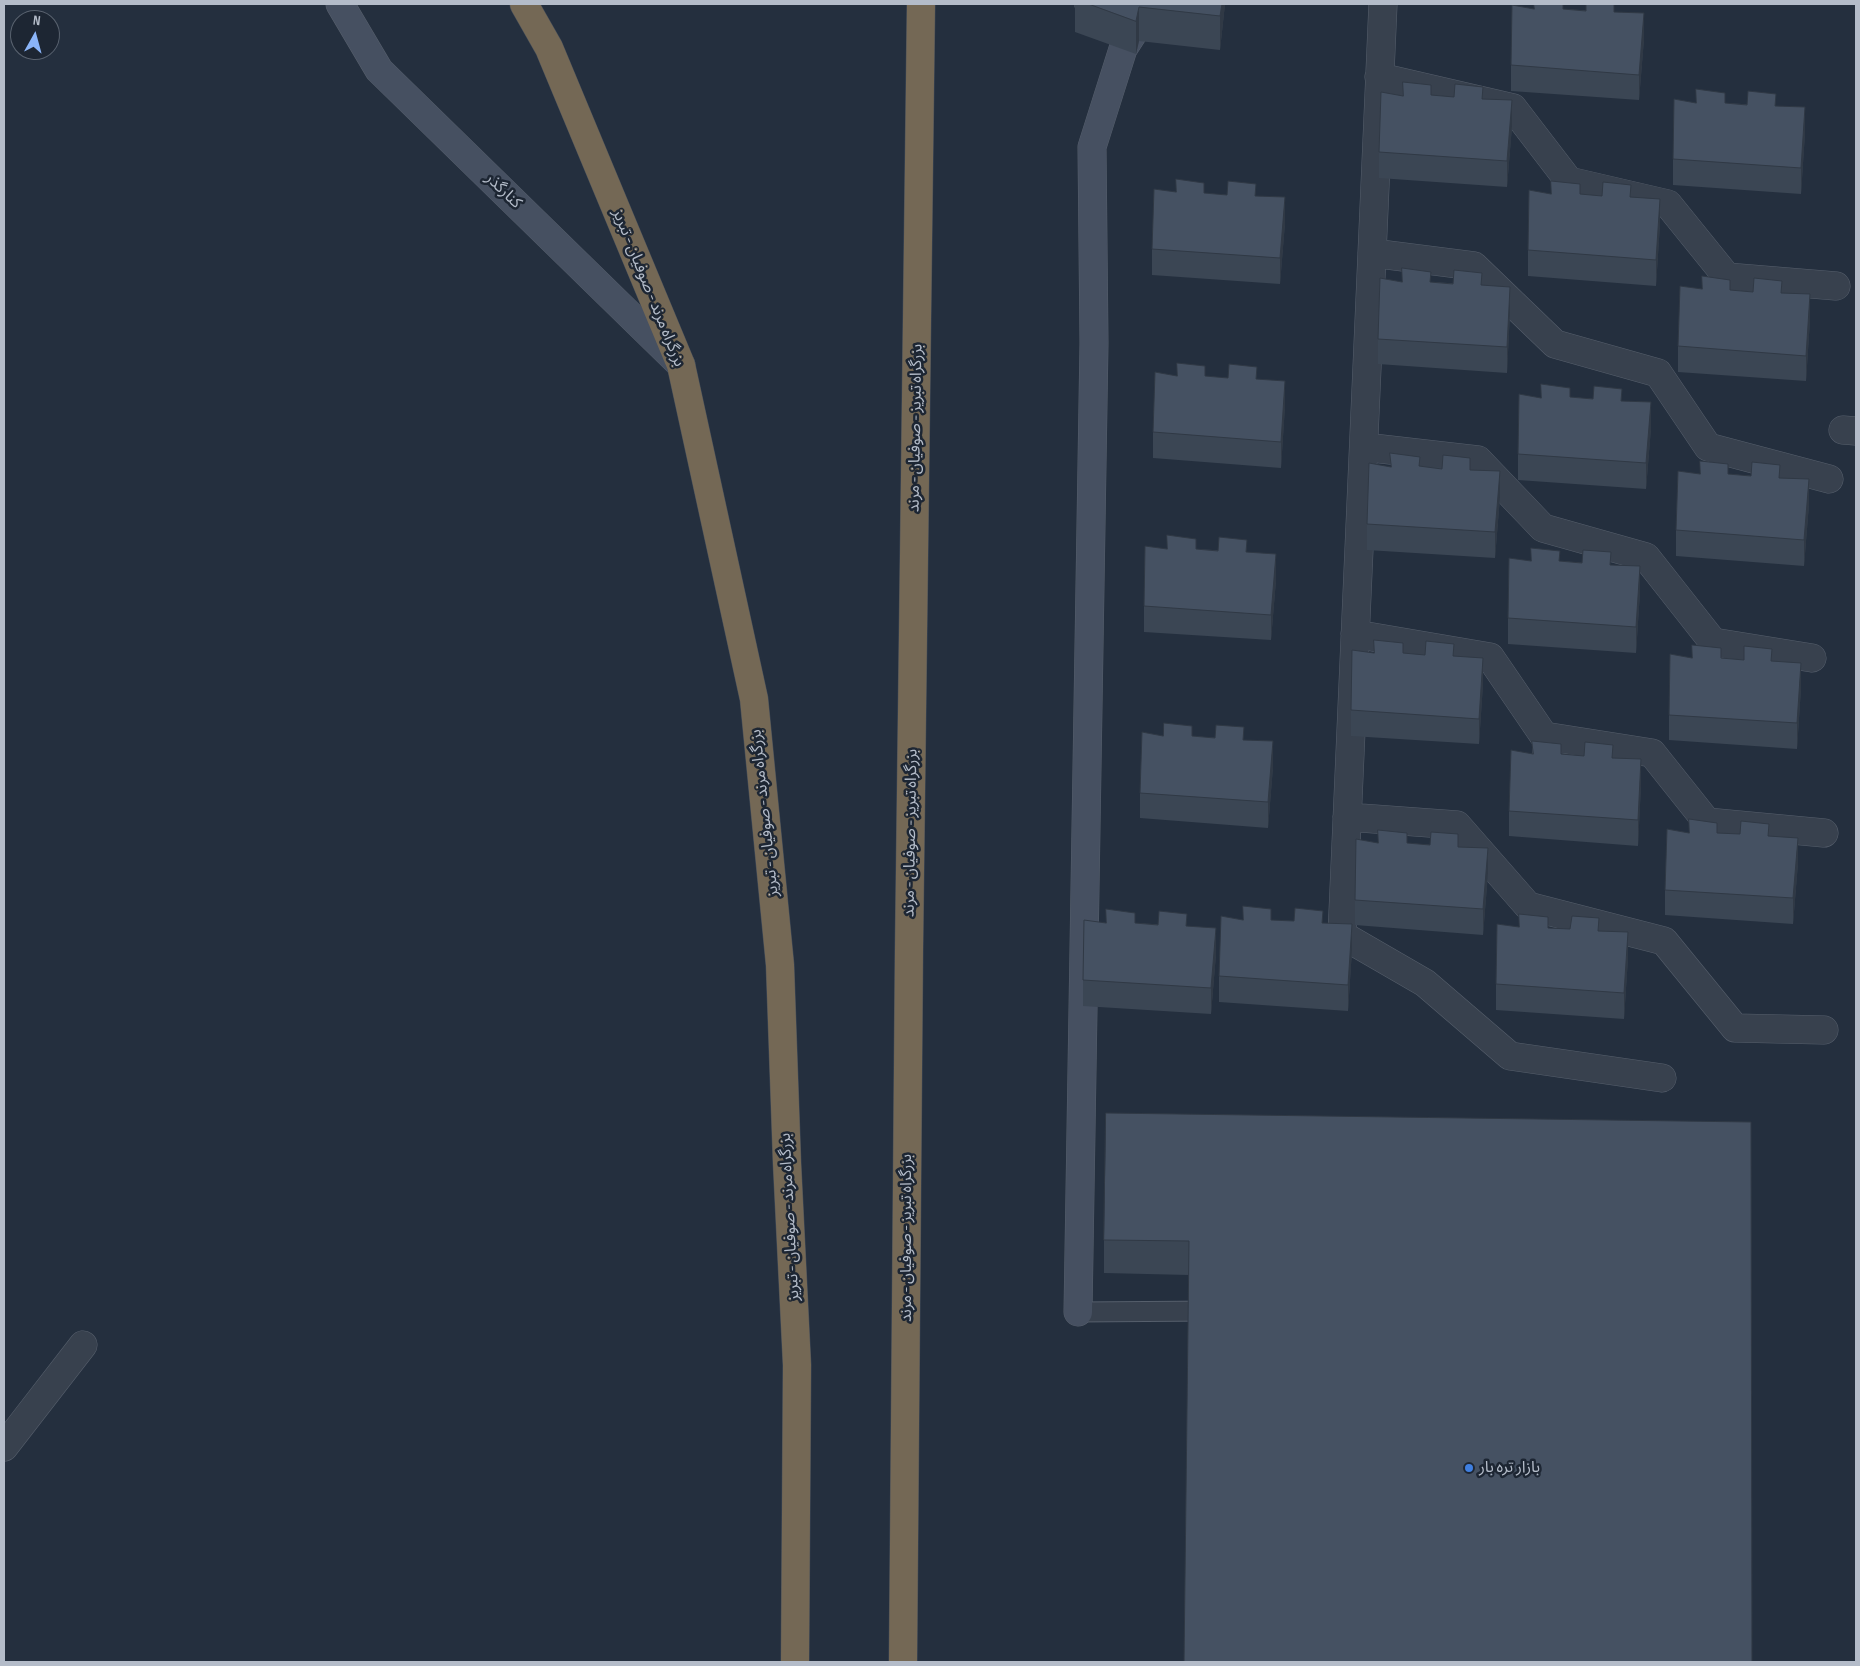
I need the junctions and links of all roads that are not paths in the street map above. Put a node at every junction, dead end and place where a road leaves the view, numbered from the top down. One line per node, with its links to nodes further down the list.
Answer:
1 (340, 4): 9 (street, کنارگذر)
2 (524, 4): 9 (highway, بزرگراه مرند - صوفیان - تبریز)
3 (921, 4): 23 (highway, بزرگراه تبریز - صوفیان - مرند)
4 (1152, 4): 19 (street)
5 (1383, 4): 6 (street)
6 (1379, 77): 7 (street); 8 (street)
7 (1372, 253): 10 (street); 11 (street)
8 (1836, 286)
9 (681, 365): 22 (highway, بزرگراه مرند - صوفیان - تبریز)
10 (1364, 447): 12 (street); 13 (street)
11 (1829, 479)
12 (1355, 634): 14 (street); 15 (street)
13 (1812, 658)
14 (1347, 817): 16 (street); 17 (street)
15 (1824, 833)
16 (1824, 1030)
17 (1662, 1078)
18 (1235, 1311): 19 (lane)
19 (1078, 1312)
20 (84, 1345): 21 (street)
21 (4, 1447)
22 (795, 1662)
23 (903, 1662)

